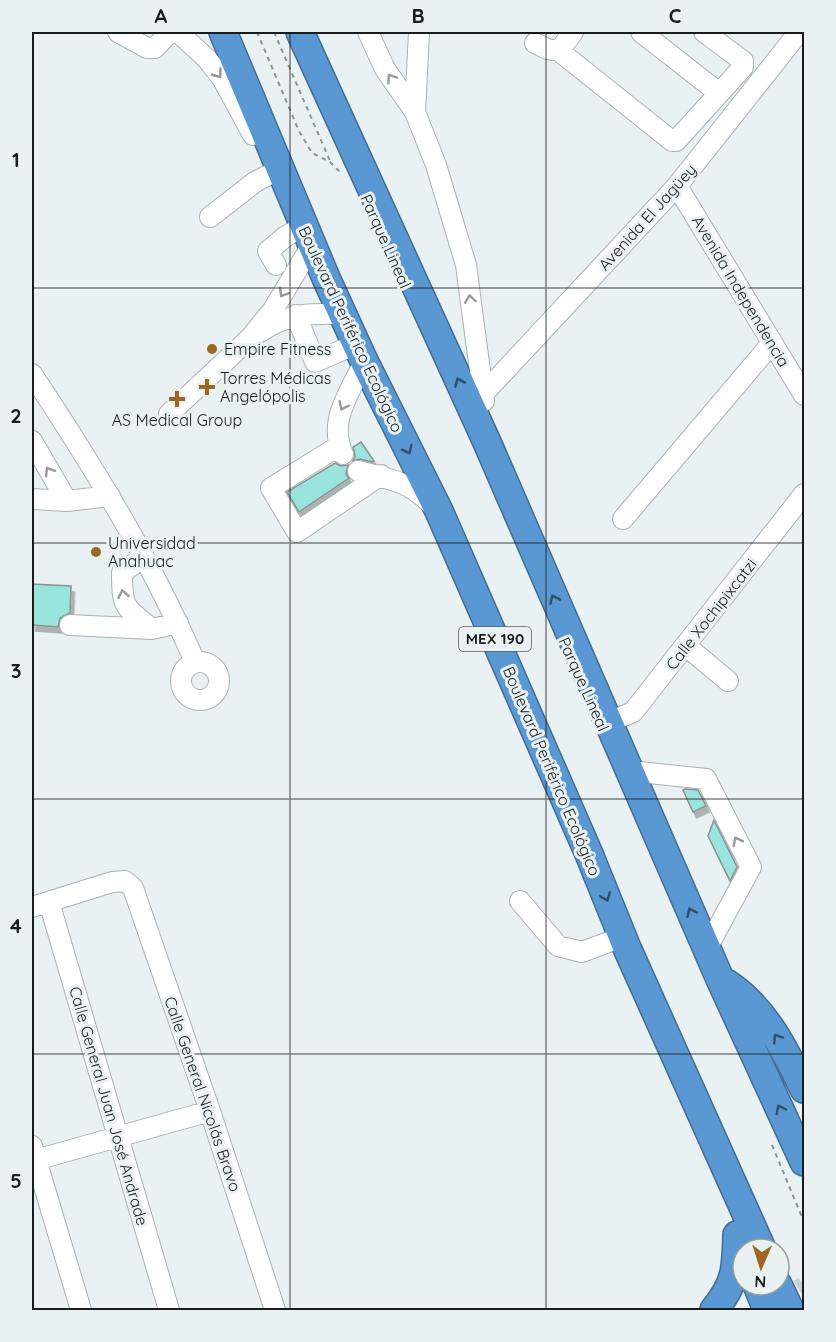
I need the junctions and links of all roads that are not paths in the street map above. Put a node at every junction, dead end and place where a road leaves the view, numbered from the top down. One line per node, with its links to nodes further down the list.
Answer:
1 (118, 32): 2 (street)
2 (170, 32)
3 (178, 32): 16 (street, one-way to 16)
4 (223, 32): 16 (highway, Boulevard Periférico Ecológico / MEX 190)
5 (300, 32): 30 (highway, one-way to 5)
6 (368, 32): 15 (street, one-way to 6)
7 (419, 32): 15 (street)
8 (573, 32): 13 (street)
9 (641, 32): 14 (street)
10 (704, 32): 14 (street)
11 (799, 32): 17 (street, Avenida El Jagüey)
12 (536, 43): 13 (street)
13 (559, 51): 14 (street)
14 (719, 93)
15 (414, 112): 27 (street, one-way to 15)
16 (278, 165): 18 (street); 19 (highway, Boulevard Periférico Ecológico / MEX 190)
17 (677, 186): 24 (street, Avenida Independencia); 27 (street, Avenida El Jagüey)
18 (210, 217)
19 (308, 236): 20 (street); 21 (highway, Boulevard Periférico Ecológico / MEX 190); 23 (street, one-way to 23)
20 (276, 265)
21 (343, 314): 22 (street); 25 (highway, Boulevard Periférico Ecológico / MEX 190)
22 (296, 315): 23 (street); 25 (street)
23 (250, 338): 29 (street)
24 (772, 343): 28 (street, Avenida Independencia); 39 (street)
25 (360, 352): 33 (street, one-way to 33); 38 (highway, Boulevard Periférico Ecológico / MEX 190, one-way to 38)
26 (34, 380): 35 (street)
27 (484, 393): 30 (street)
28 (804, 396)
29 (169, 414)
30 (486, 440): 47 (highway, one-way to 30)
31 (32, 441): 37 (street, one-way to 31)
32 (358, 471): 33 (street)
33 (381, 475): 38 (street)
34 (804, 494): 44 (street, Calle Xochipixcatzi)
35 (110, 496): 37 (street); 40 (street)
36 (32, 499): 37 (street)
37 (67, 501)
38 (439, 512): 51 (highway, Boulevard Periférico Ecológico / MEX 190, one-way to 51)
39 (623, 519)
40 (143, 557): 41 (street); 43 (street, one-way to 40)
41 (178, 623): 43 (street); 45 (street)
42 (70, 625): 43 (street)
43 (152, 629)
44 (686, 646): 46 (street); 47 (street, Calle Xochipixcatzi)
45 (195, 662)
46 (728, 681)
47 (609, 722): 48 (highway)
48 (630, 771): 52 (highway, one-way to 48); 52 (street, one-way to 48)
49 (520, 901): 51 (street)
50 (40, 905): 55 (street, Calle General Nicolás Bravo); 56 (street, Calle General Juan José Andrade)
51 (625, 943): 59 (highway); 60 (highway, Boulevard Periférico Ecológico / MEX 190)
52 (707, 948): 53 (highway)
53 (720, 979): 54 (highway, one-way to 53); 58 (highway, one-way to 53)
54 (804, 1089)
55 (210, 1111): 56 (street); 64 (street, Calle General Nicolás Bravo)
56 (118, 1137): 57 (street); 63 (street, Calle General Juan José Andrade)
57 (33, 1156): 62 (street)
58 (804, 1162)
59 (737, 1237)
60 (757, 1237)
61 (731, 1284): 65 (highway)
62 (81, 1311)
63 (169, 1311)
64 (275, 1311)
65 (714, 1311)

